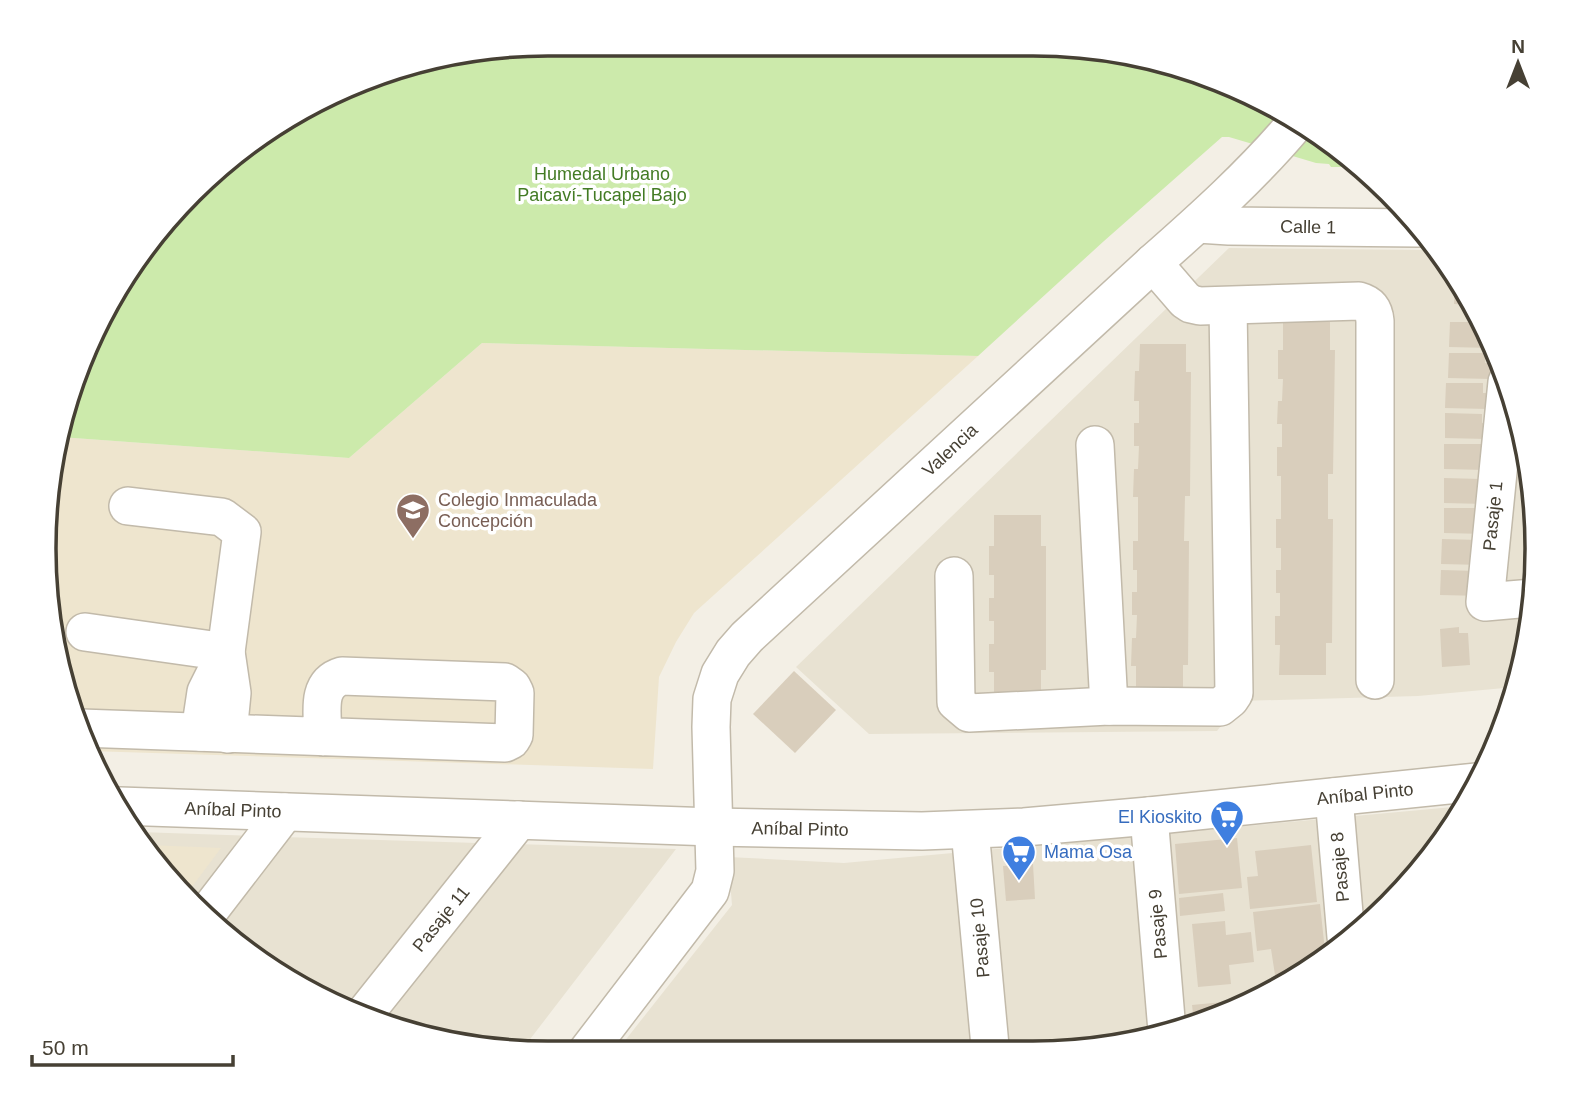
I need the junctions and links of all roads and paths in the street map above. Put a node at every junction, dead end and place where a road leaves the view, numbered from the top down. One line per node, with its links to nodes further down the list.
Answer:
1 (1291, 129): 2 (street, Valencia)
2 (1198, 223): 3 (street, Calle 1); 4 (street, Valencia)
3 (1406, 228)
4 (1153, 262): 5 (street); 24 (street, Valencia)
5 (1228, 306): 13 (street); 14 (street)
6 (1504, 406): 10 (street, Pasaje 1)
7 (1095, 444): 14 (street)
8 (128, 506): 12 (street)
9 (954, 576): 14 (street)
10 (1522, 599)
11 (85, 632): 12 (street)
12 (226, 652): 16 (street)
13 (1376, 680)
14 (1109, 706)
15 (90, 728): 16 (street)
16 (214, 733): 17 (street)
17 (323, 737): 17 (street)
18 (1465, 783): 19 (street, Aníbal Pinto)
19 (1334, 797): 22 (street, Aníbal Pinto); 27 (street, Pasaje 8)
20 (129, 806): 21 (street, Aníbal Pinto)
21 (285, 812): 23 (street, Aníbal Pinto); 26 (street)
22 (1149, 816): 25 (street, Aníbal Pinto); 29 (street, Pasaje 9)
23 (519, 820): 24 (street, Aníbal Pinto); 28 (street, Pasaje 11)
24 (713, 827): 25 (street, Aníbal Pinto); 30 (street, Valencia)
25 (970, 830): 31 (street, Pasaje 10)
26 (212, 908)
27 (1345, 928)
28 (370, 1008)
29 (1166, 1022)
30 (594, 1041)
31 (990, 1041)

